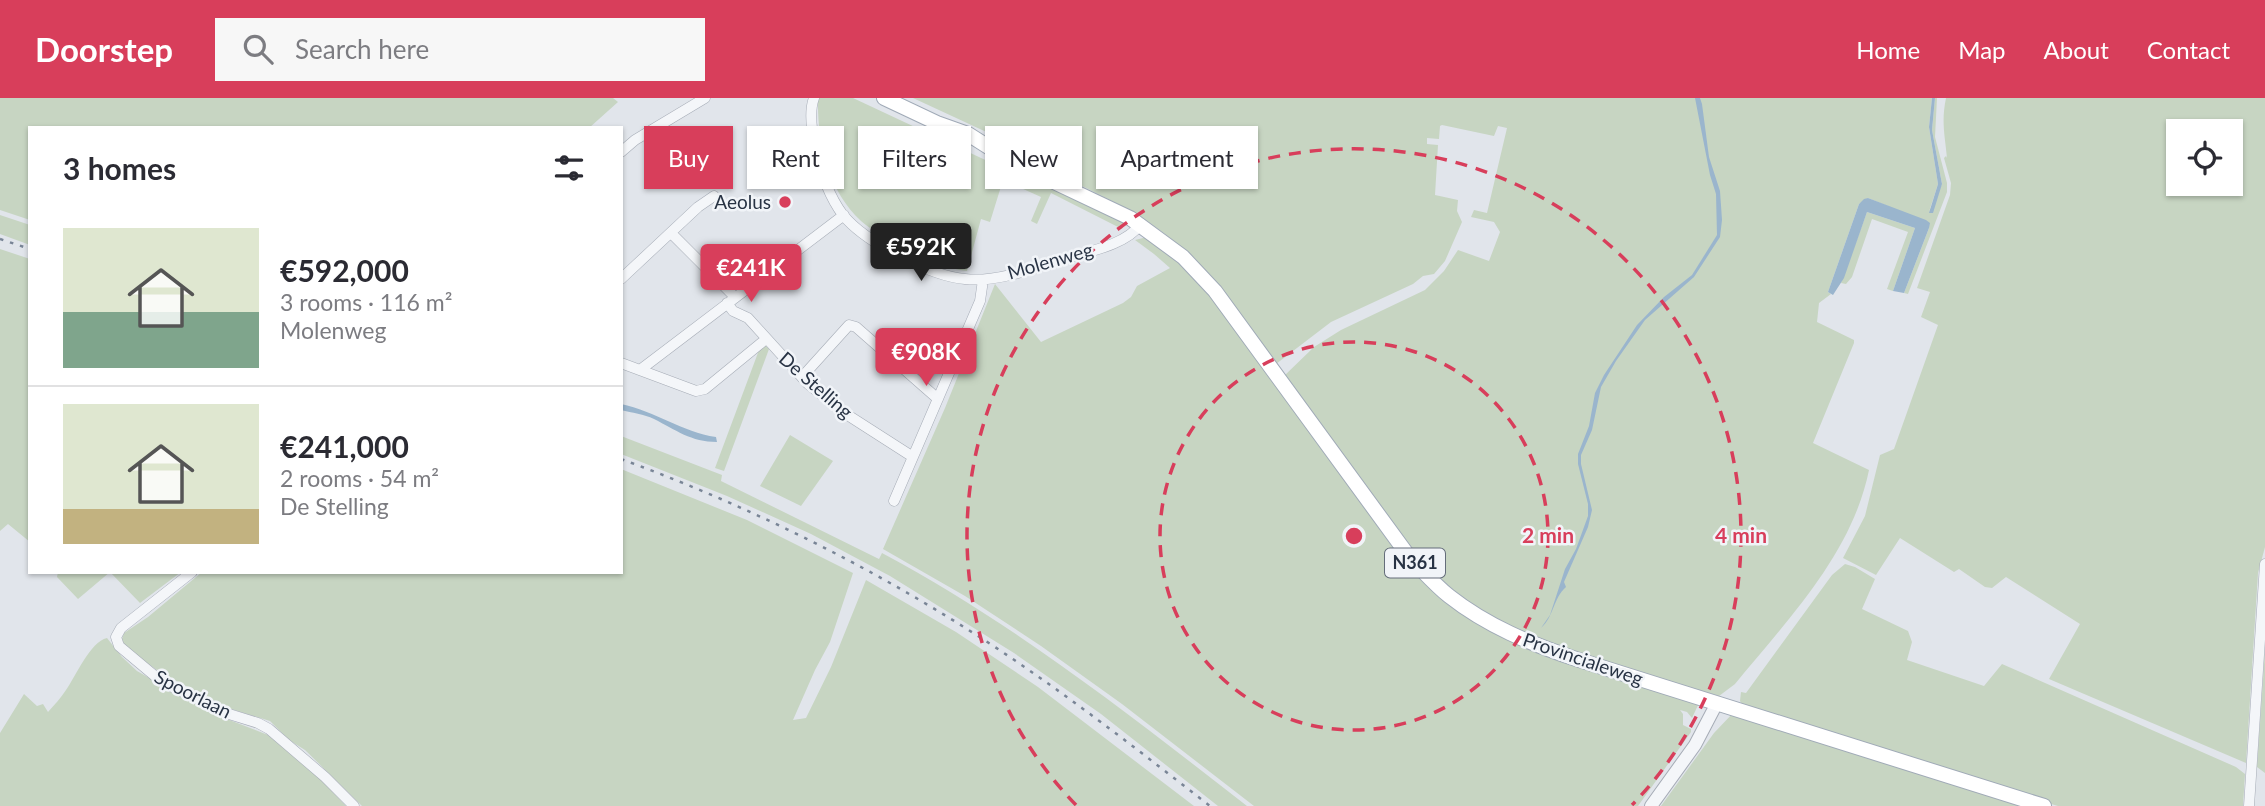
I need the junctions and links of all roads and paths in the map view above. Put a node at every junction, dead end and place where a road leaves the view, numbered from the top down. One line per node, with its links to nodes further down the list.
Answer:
1 (705, 98): 4 (street)
2 (814, 98): 6 (street, Molenweg)
3 (884, 98): 7 (main road, Provincialeweg / N361)
4 (623, 150)
5 (714, 196): 8 (street)
6 (844, 215): 10 (street, Molenweg); 11 (street)
7 (1141, 224): 10 (street, Molenweg); 21 (main road, Provincialeweg / N361)
8 (671, 233): 9 (street); 11 (street, De Stelling)
9 (623, 277)
10 (983, 280): 16 (street)
11 (731, 300): 12 (street, De Stelling); 14 (street)
12 (766, 339): 14 (street); 15 (street, De Stelling)
13 (623, 364): 14 (street)
14 (640, 370)
15 (802, 377): 16 (street); 17 (street, De Stelling)
16 (938, 399): 17 (street)
17 (913, 457): 18 (street)
18 (894, 501)
19 (2265, 564): 25 (street)
20 (189, 574): 22 (street, Spoorlaan)
21 (1717, 703): 23 (street); 24 (main road, Provincialeweg / N361)
22 (354, 806)
23 (1651, 806)
24 (2044, 806)
25 (2249, 806)

